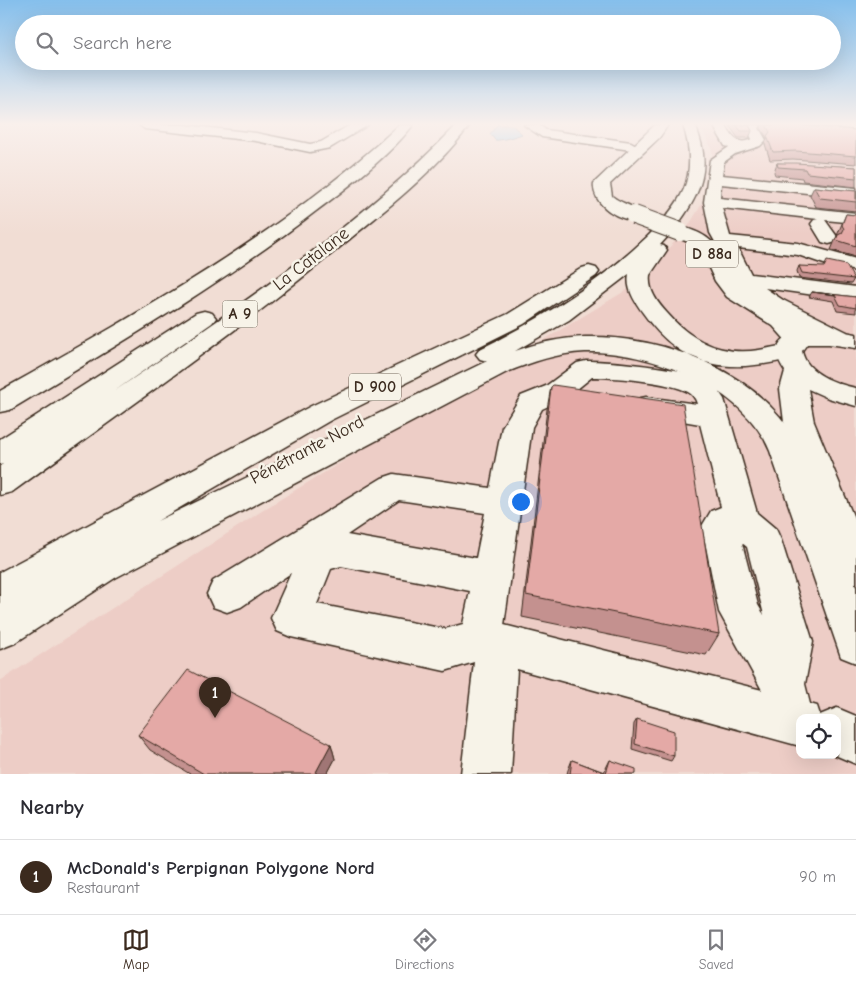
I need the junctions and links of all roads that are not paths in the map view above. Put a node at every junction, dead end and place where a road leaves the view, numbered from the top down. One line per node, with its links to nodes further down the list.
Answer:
1 (369, 161): 29 (main road)
2 (409, 161): 32 (main road, La Catalane / A 9)
3 (428, 161): 33 (main road, La Catalane / A 9)
4 (626, 161): 22 (main road, D 88a, bridge)
5 (680, 161): 38 (main road, Pénétrante Nord / D 900)
6 (696, 161): 14 (main road, Pénétrante Nord / D 900)
7 (722, 161): 10 (main road)
8 (732, 161): 10 (main road)
9 (739, 167): 10 (main road)
10 (717, 168): 11 (main road); 13 (main road); 14 (main road)
11 (817, 184)
12 (799, 192): 15 (main road)
13 (856, 193)
14 (707, 202): 15 (main road); 17 (main road); 19 (main road); 20 (main road); 26 (main road); 36 (main road, Pénétrante Nord / D 900)
15 (808, 208): 16 (main road)
16 (856, 213)
17 (856, 218)
18 (856, 229): 19 (main road)
19 (822, 240): 20 (main road); 21 (main road)
20 (723, 241): 22 (main road)
21 (856, 265)
22 (737, 284): 23 (main road); 24 (main road); 26 (main road)
23 (856, 294)
24 (775, 305): 25 (main road); 26 (main road)
25 (851, 340): 26 (main road)
26 (798, 349): 27 (main road); 31 (main road)
27 (851, 396): 31 (main road)
28 (625, 403): 30 (main road)
29 (0, 404)
30 (713, 416): 34 (main road); 43 (main road)
31 (799, 422): 35 (main road)
32 (0, 454)
33 (0, 483)
34 (504, 503): 37 (main road); 39 (main road)
35 (854, 556)
36 (102, 566): 40 (main road, Pénétrante Nord / D 900); 42 (main road)
37 (491, 578): 41 (main road); 41 (main road)
38 (0, 592)
39 (227, 594)
40 (0, 629)
41 (489, 641): 43 (main road); 46 (main road)
42 (856, 643)
43 (791, 709)
44 (841, 734): 45 (main road)
45 (856, 740)
46 (486, 774)

